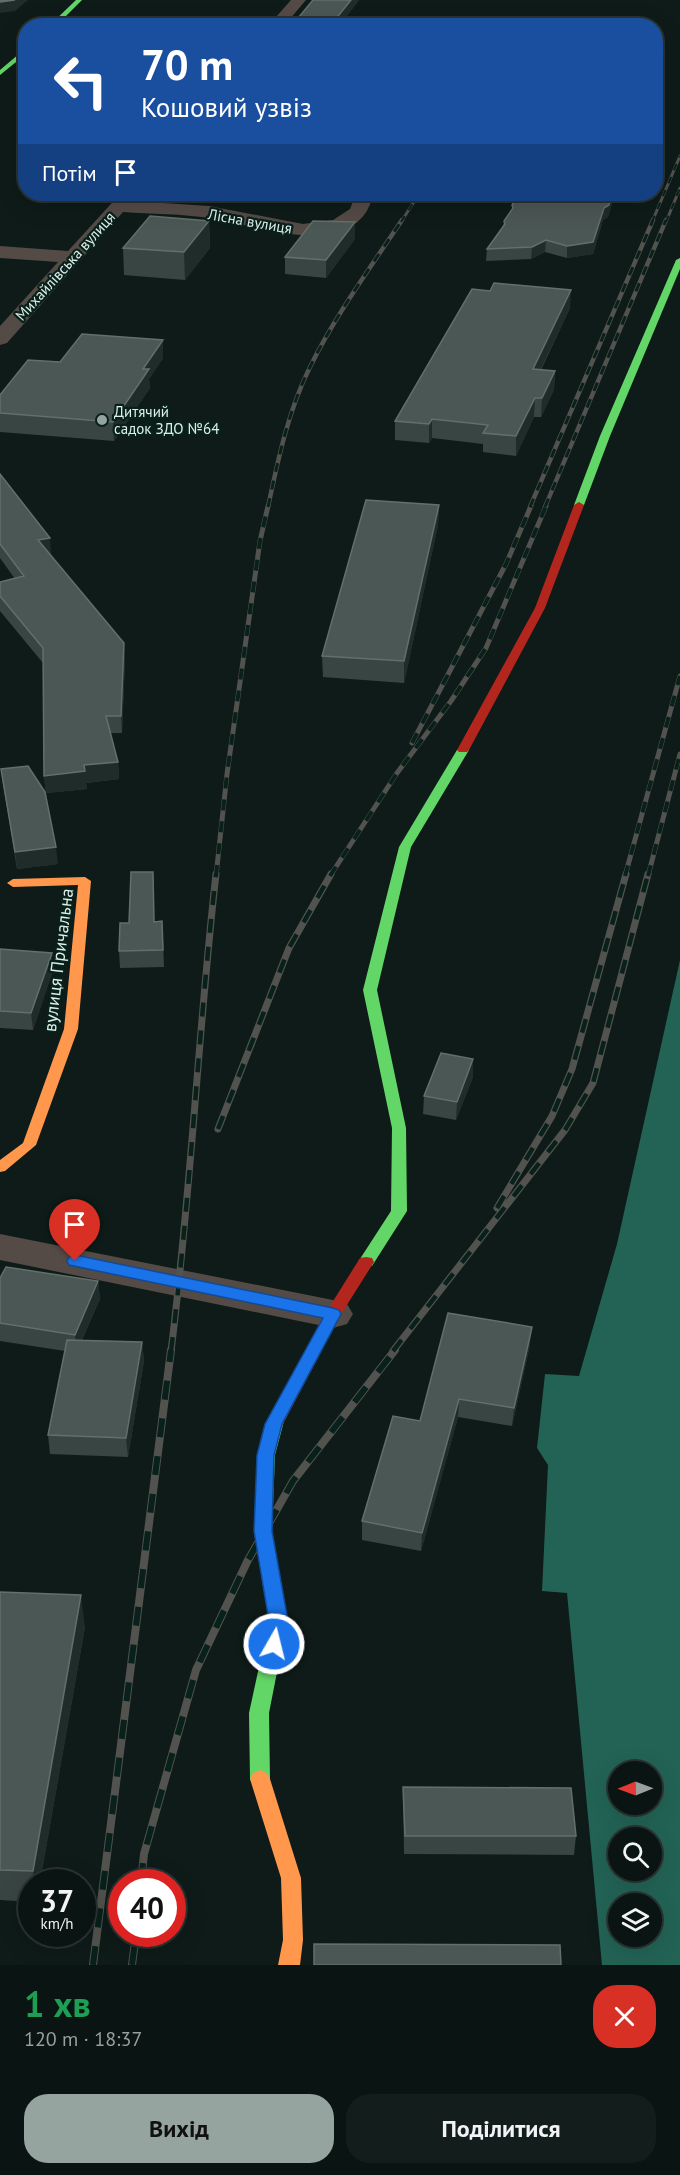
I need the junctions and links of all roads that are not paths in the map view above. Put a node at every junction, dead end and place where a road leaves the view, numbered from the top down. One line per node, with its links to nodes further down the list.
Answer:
1 (79, 0): 3 (street)
2 (299, 0): 4 (street)
3 (60, 18)
4 (282, 18)
5 (18, 57): 6 (street)
6 (0, 73)
7 (123, 201): 11 (street, Михайлівська вулиця)
8 (131, 201): 9 (street, Лісна вулиця)
9 (362, 201)
10 (0, 252): 11 (street)
11 (73, 257): 13 (street, Михайлівська вулиця)
12 (680, 260): 17 (street)
13 (0, 339)
14 (13, 883): 15 (street, вулиця Причальна)
15 (0, 1167)
16 (0, 1247): 17 (street)
17 (333, 1314): 18 (street)
18 (290, 1965)

